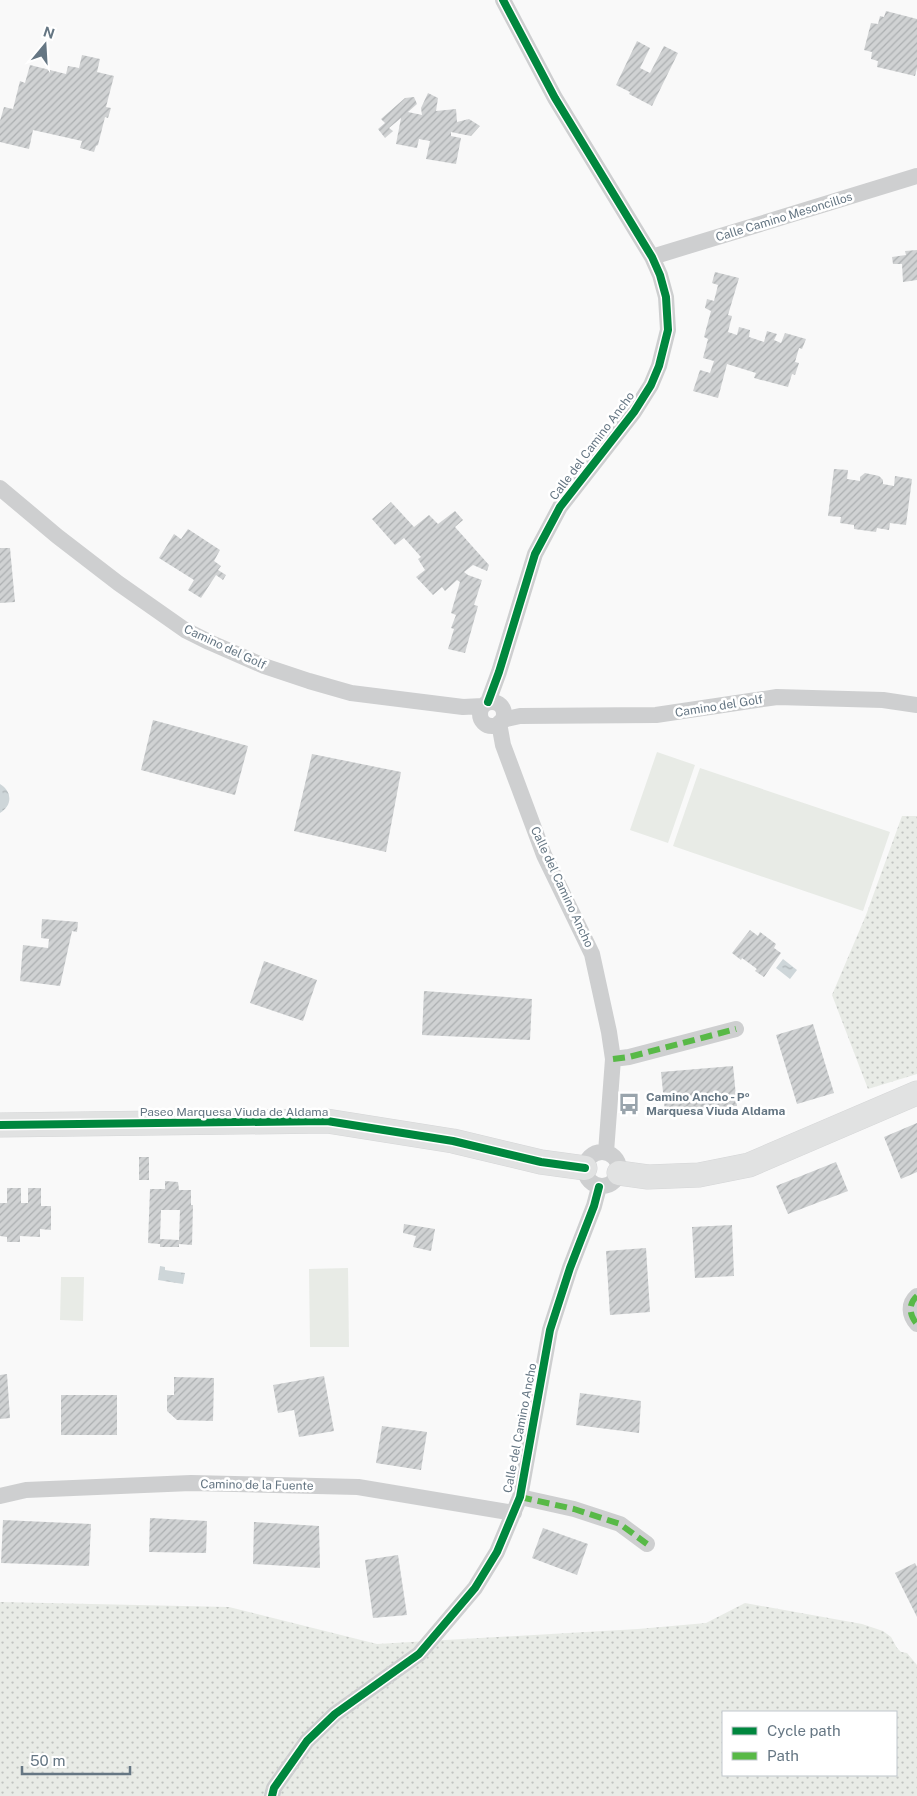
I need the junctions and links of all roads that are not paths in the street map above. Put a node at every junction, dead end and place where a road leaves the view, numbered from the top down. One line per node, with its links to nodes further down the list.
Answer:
1 (503, 0): 3 (street, Calle del Camino Ancho)
2 (917, 176): 3 (street, Calle Camino Mesoncillos)
3 (652, 257): 6 (street, Calle del Camino Ancho)
4 (0, 488): 6 (street, Camino del Golf)
5 (917, 705): 6 (street, Camino del Golf)
6 (492, 713): 8 (street, Calle del Camino Ancho)
7 (736, 1029): 8 (street)
8 (613, 1059): 11 (street, Calle del Camino Ancho)
9 (917, 1093): 13 (street)
10 (0, 1125): 12 (street, Paseo Marquesa Viuda de Aldama)
11 (606, 1152): 12 (street); 13 (street)
12 (585, 1168): 14 (street)
13 (619, 1173): 14 (street)
14 (599, 1186): 18 (street, Calle del Camino Ancho)
15 (917, 1296): 16 (street)
16 (917, 1324)
17 (0, 1496): 19 (street, Camino de la Fuente)
18 (520, 1497): 19 (street, Calle del Camino Ancho); 20 (street)
19 (514, 1513): 21 (street, Calle del Camino Ancho)
20 (647, 1544)
21 (272, 1796)

